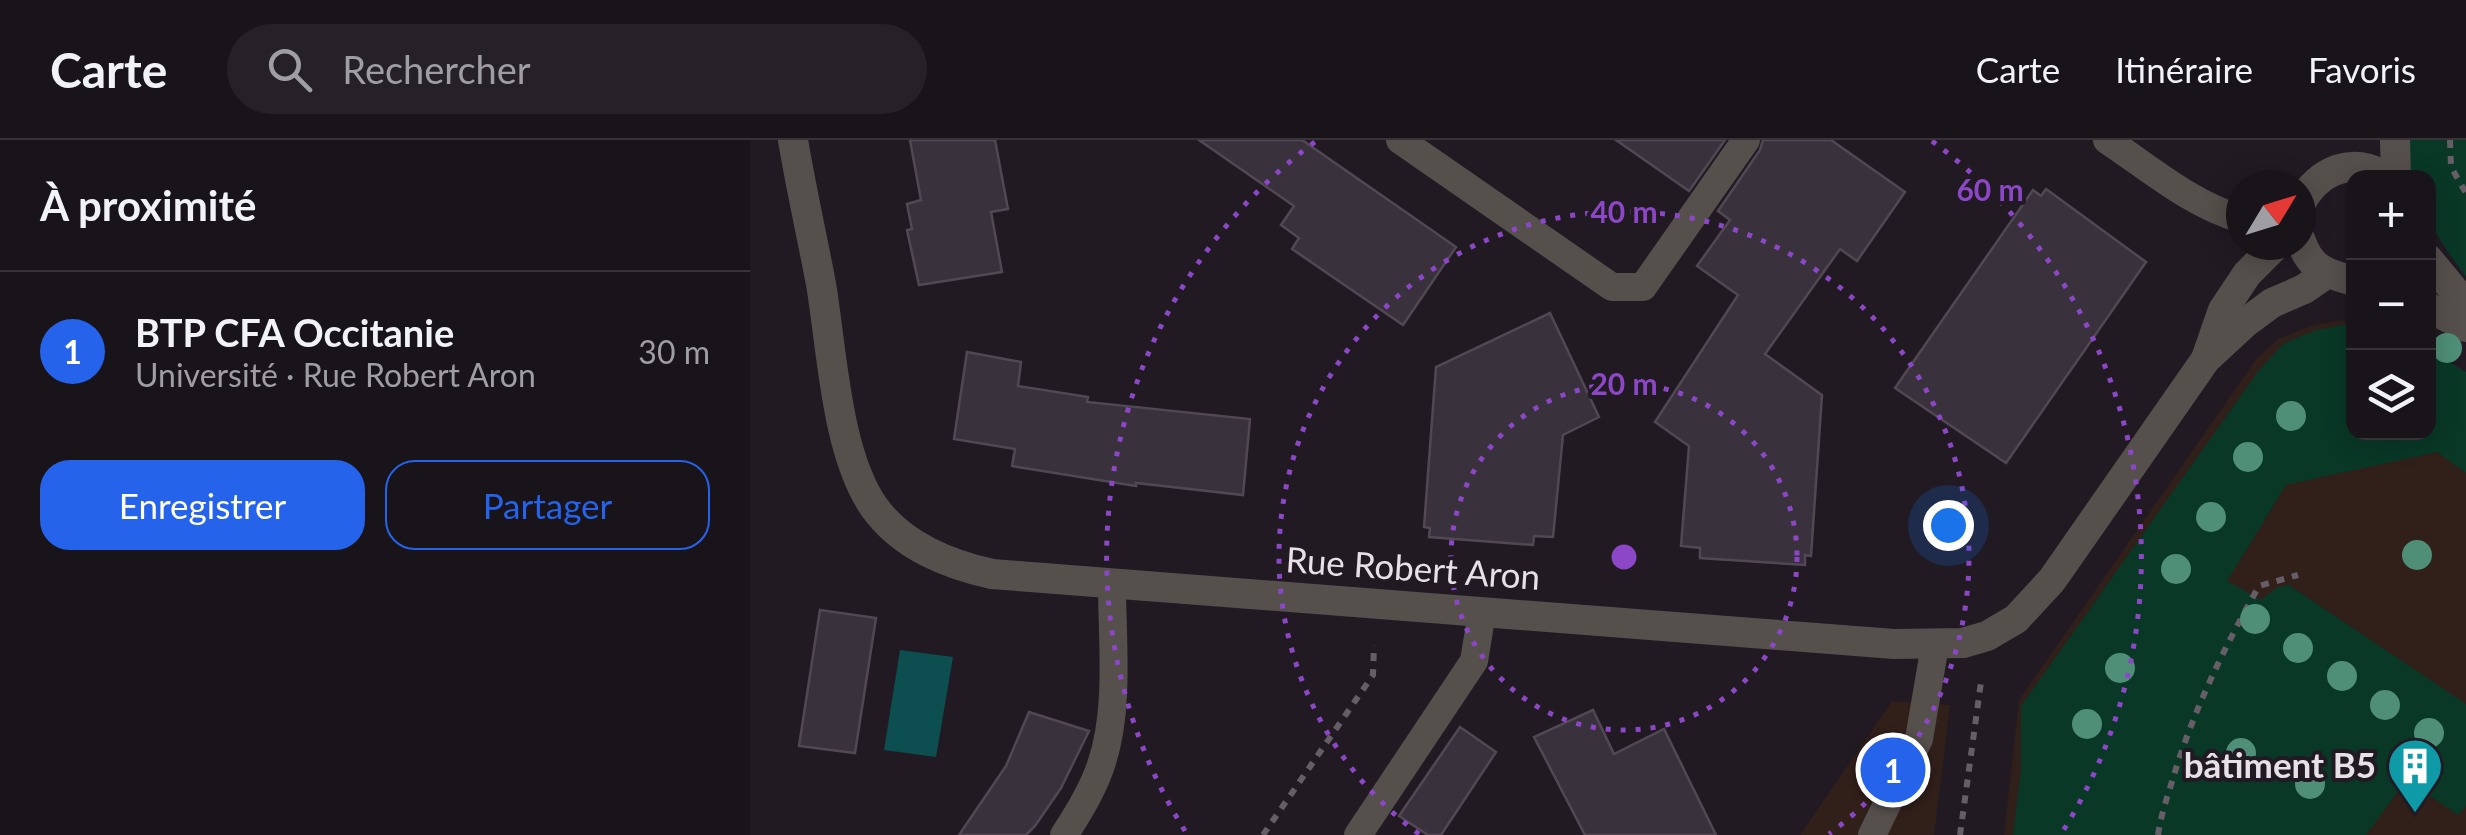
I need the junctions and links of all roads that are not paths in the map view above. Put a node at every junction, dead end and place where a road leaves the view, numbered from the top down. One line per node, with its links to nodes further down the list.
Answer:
1 (793, 140): 20 (street, Rue Robert Aron)
2 (1400, 140): 3 (lane)
3 (1746, 140)
4 (2108, 140): 11 (lane)
5 (2349, 140): 7 (street)
6 (2395, 140): 9 (street)
7 (2334, 170): 8 (street); 10 (street)
8 (2372, 170)
9 (2396, 170)
10 (2316, 181)
11 (2226, 214)
12 (2261, 260): 19 (street, Rue Robert Aron)
13 (2313, 260): 15 (street)
14 (2429, 260): 16 (street)
15 (2340, 278): 19 (street, Rue Robert Aron)
16 (2466, 305)
17 (2436, 312): 18 (street)
18 (2466, 326)
19 (2206, 358): 22 (street, Rue Robert Aron)
20 (1112, 584): 21 (street, Rue Robert Aron); 23 (lane)
21 (1482, 612): 22 (street, Rue Robert Aron); 24 (lane)
22 (1934, 645): 25 (lane)
23 (1064, 835)
24 (1358, 835)
25 (1872, 835)

